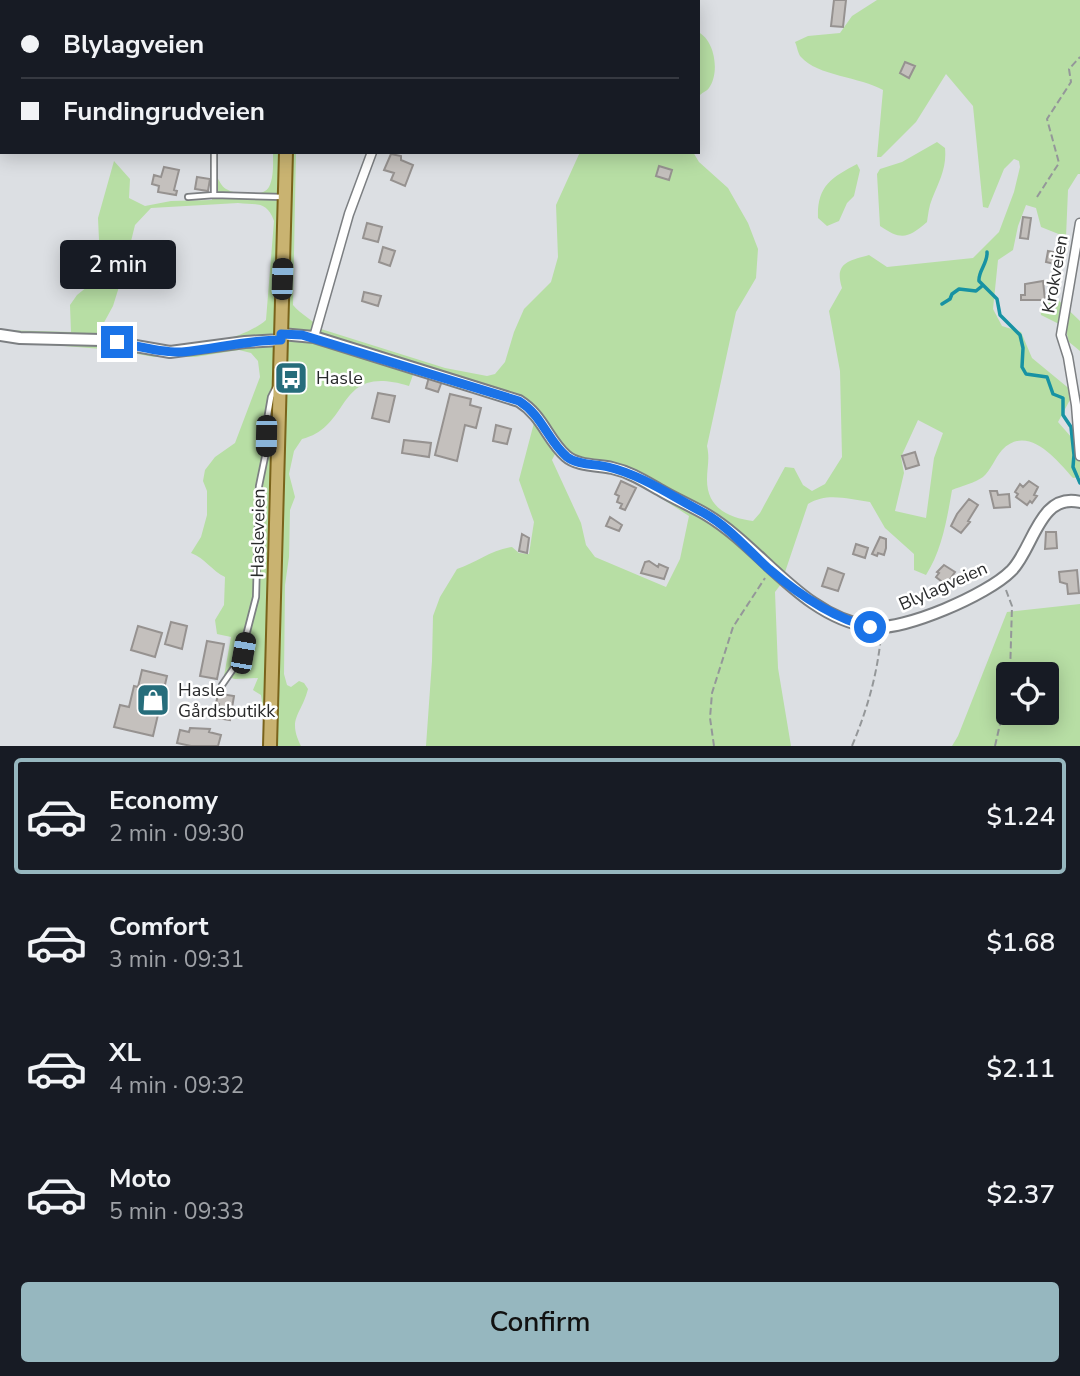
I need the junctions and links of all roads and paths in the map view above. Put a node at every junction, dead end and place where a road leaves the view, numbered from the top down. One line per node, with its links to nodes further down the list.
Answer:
1 (1080, 57): 8 (path)
2 (214, 154): 5 (lane)
3 (286, 154): 7 (main road, Hasleveien)
4 (371, 154): 12 (street)
5 (214, 195): 6 (lane); 7 (lane)
6 (188, 197)
7 (284, 197): 11 (main road, Hasleveien)
8 (1037, 198)
9 (1080, 223): 14 (street, Krokveien)
10 (0, 335): 11 (street, Blylagveien)
11 (281, 337): 12 (street, Blylagveien); 13 (main road, Hasleveien)
12 (314, 337): 16 (street, Blylagveien)
13 (280, 380): 20 (lane); 22 (main road, Hasleveien)
14 (1080, 456)
15 (1080, 502): 17 (street, Blylagveien)
16 (771, 570): 18 (street, Blylagveien); 23 (path)
17 (1002, 579): 18 (street, Blylagveien); 19 (path)
18 (882, 628): 24 (path)
19 (1010, 662)
20 (222, 685)
21 (1000, 725): 25 (path)
22 (270, 746)
23 (714, 746)
24 (852, 746)
25 (995, 746)

